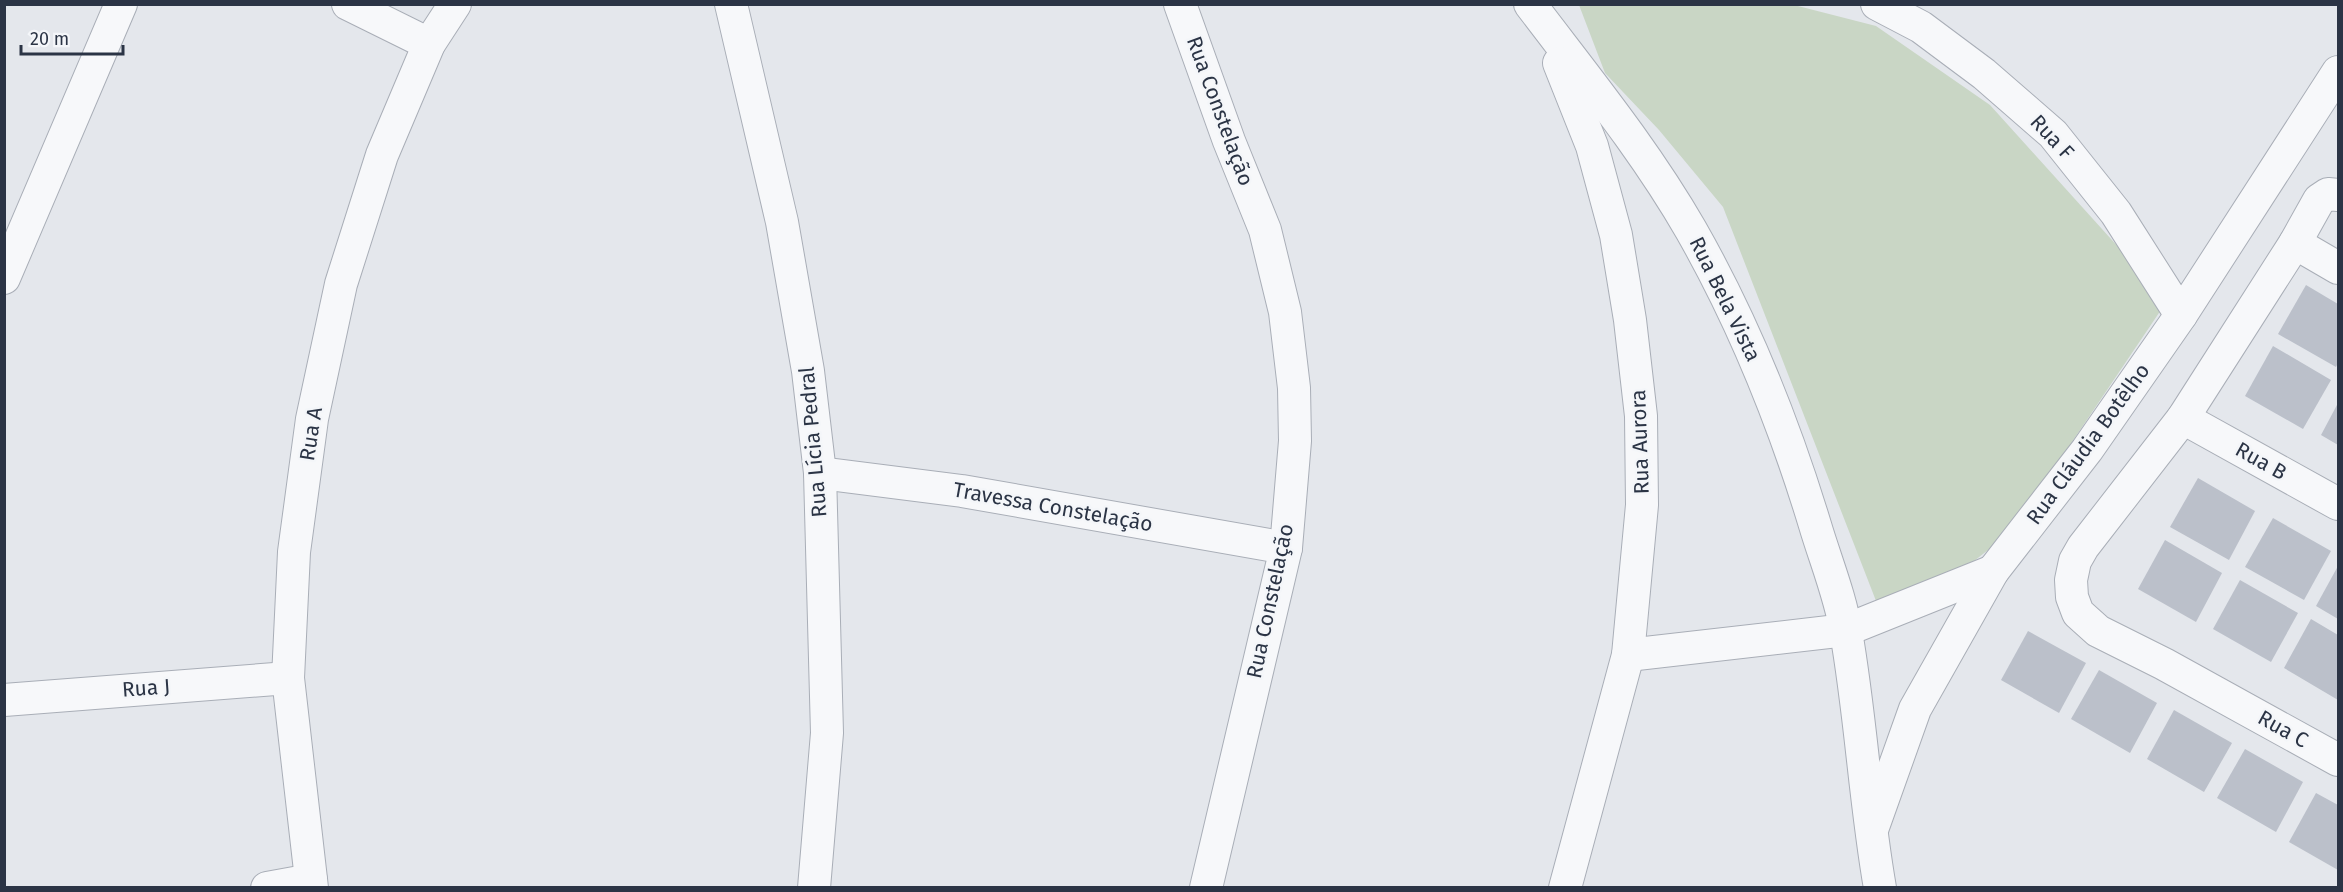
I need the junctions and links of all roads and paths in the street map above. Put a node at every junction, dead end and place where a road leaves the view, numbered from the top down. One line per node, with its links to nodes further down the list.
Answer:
1 (121, 4): 13 (street)
2 (348, 4): 8 (street)
3 (454, 4): 8 (street, Rua A)
4 (731, 4): 16 (street, Rua Lícia Pedral)
5 (1180, 4): 18 (street, Rua Constelação)
6 (1530, 4): 20 (street, Rua Bela Vista); 21 (street, Rua Aurora)
7 (1877, 4): 14 (street, Rua F)
8 (429, 44): 22 (street, Rua A)
9 (2338, 72): 14 (street, Rua Cláudia Botêlho)
10 (2335, 195): 11 (street, Rua C)
11 (2295, 243): 12 (street); 15 (street, Rua C)
12 (2338, 268)
13 (4, 278)
14 (2181, 315): 19 (street, Rua Cláudia Botêlho)
15 (2183, 418): 17 (street, Rua B); 24 (street, Rua C)
16 (820, 473): 18 (street, Travessa Constelação); 29 (street, Rua Lícia Pedral)
17 (2338, 504)
18 (1286, 548): 27 (street, Rua Constelação)
19 (1993, 571): 20 (street); 25 (street, Rua Cláudia Botêlho)
20 (1846, 630): 21 (street); 25 (street, Rua Bela Vista)
21 (1628, 655): 30 (street, Rua Aurora)
22 (288, 678): 23 (street, Rua J); 26 (street, Rua A)
23 (4, 700)
24 (2338, 760)
25 (1870, 833): 31 (street)
26 (311, 884): 28 (street)
27 (1216, 885)
28 (267, 888)
29 (814, 888)
30 (1565, 888)
31 (1880, 888)

